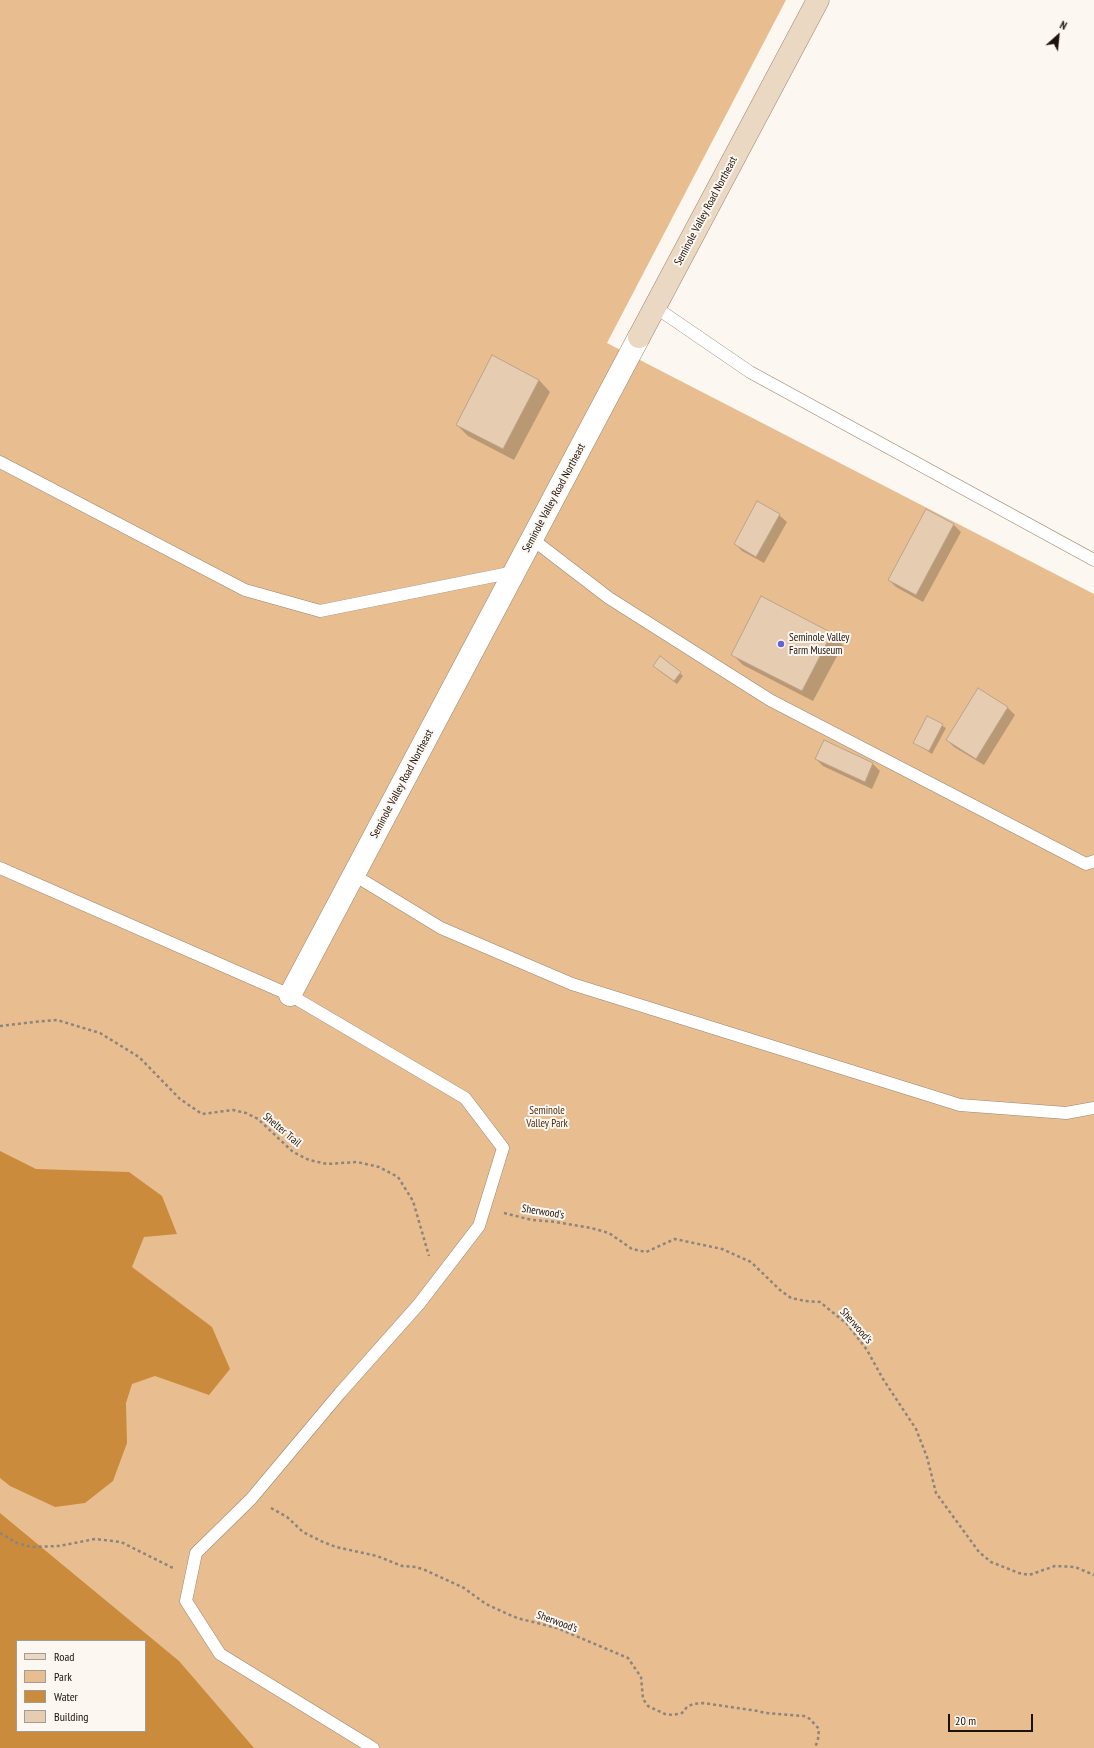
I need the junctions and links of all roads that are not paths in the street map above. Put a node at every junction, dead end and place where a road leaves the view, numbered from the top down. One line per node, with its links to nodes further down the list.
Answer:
1 (818, 0): 2 (street, Seminole Valley Road Northeast)
2 (655, 307): 4 (street, Seminole Valley Road Northeast); 5 (lane)
3 (0, 462): 6 (lane)
4 (532, 540): 6 (street, Seminole Valley Road Northeast); 7 (lane)
5 (1094, 560)
6 (514, 572): 9 (street, Seminole Valley Road Northeast)
7 (1094, 861)
8 (0, 868): 10 (lane)
9 (354, 875): 10 (street, Seminole Valley Road Northeast); 11 (lane)
10 (290, 995): 12 (lane)
11 (1094, 1108)
12 (373, 1748)

